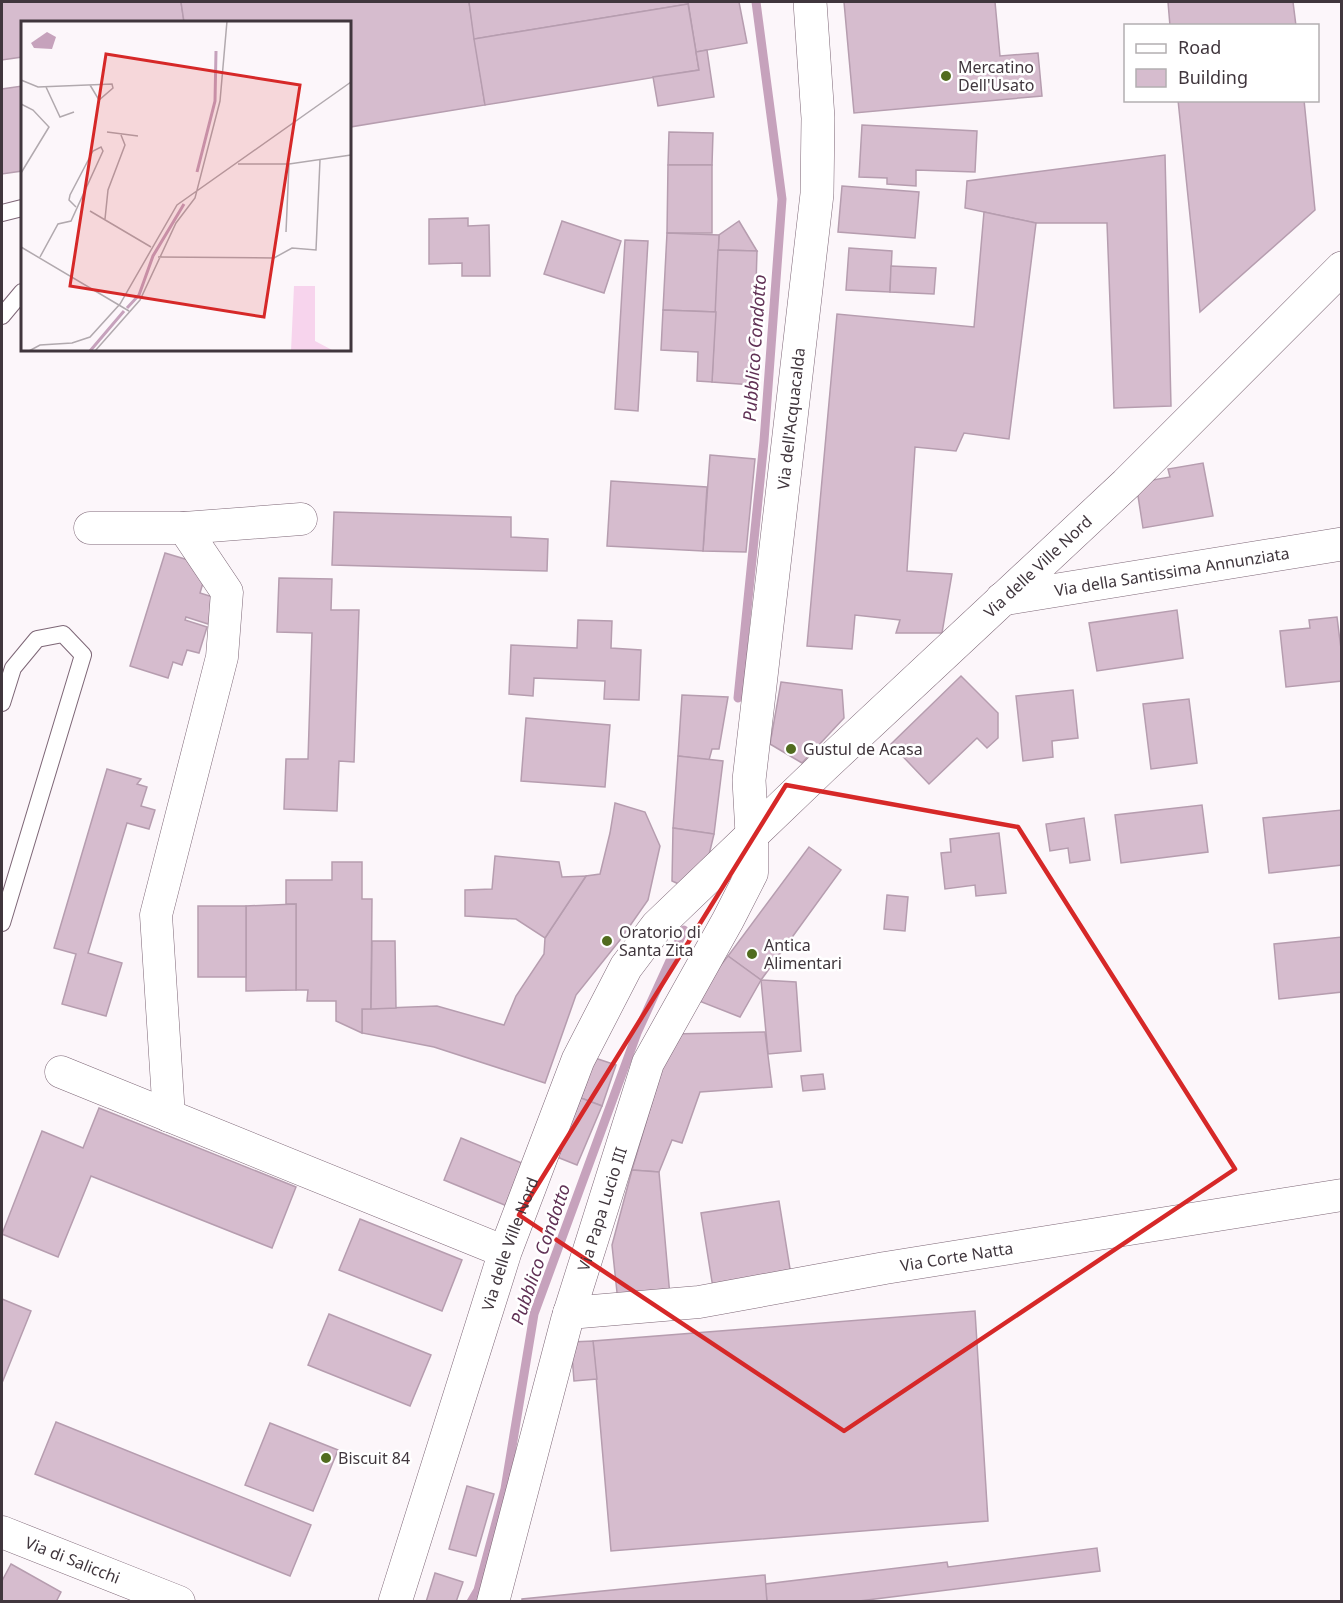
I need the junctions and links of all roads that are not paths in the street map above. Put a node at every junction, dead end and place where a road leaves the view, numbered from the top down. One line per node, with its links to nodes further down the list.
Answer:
1 (810, 2): 13 (street, Via dell'Acquacalda)
2 (21, 208): 3 (lane)
3 (2, 213)
4 (1341, 268): 11 (street, Via delle Ville Nord)
5 (21, 293): 6 (lane)
6 (2, 316)
7 (301, 519): 9 (street)
8 (90, 528): 9 (street)
9 (184, 528): 16 (street)
10 (1341, 544): 11 (street, Via della Santissima Annunziata)
11 (1002, 599): 13 (street, Via delle Ville Nord)
12 (2, 703): 14 (lane)
13 (752, 834): 18 (street, Via delle Ville Nord); 19 (street, Via Papa Lucio III)
14 (2, 923)
15 (61, 1072): 16 (street)
16 (169, 1116): 18 (street)
17 (1341, 1195): 19 (street, Via Corte Natta)
18 (505, 1252): 22 (street, Via delle Ville Nord)
19 (569, 1313): 23 (street, Via Papa Lucio III)
20 (2, 1532): 21 (street, Via di Salicchi)
21 (179, 1602)
22 (395, 1602)
23 (493, 1602)

